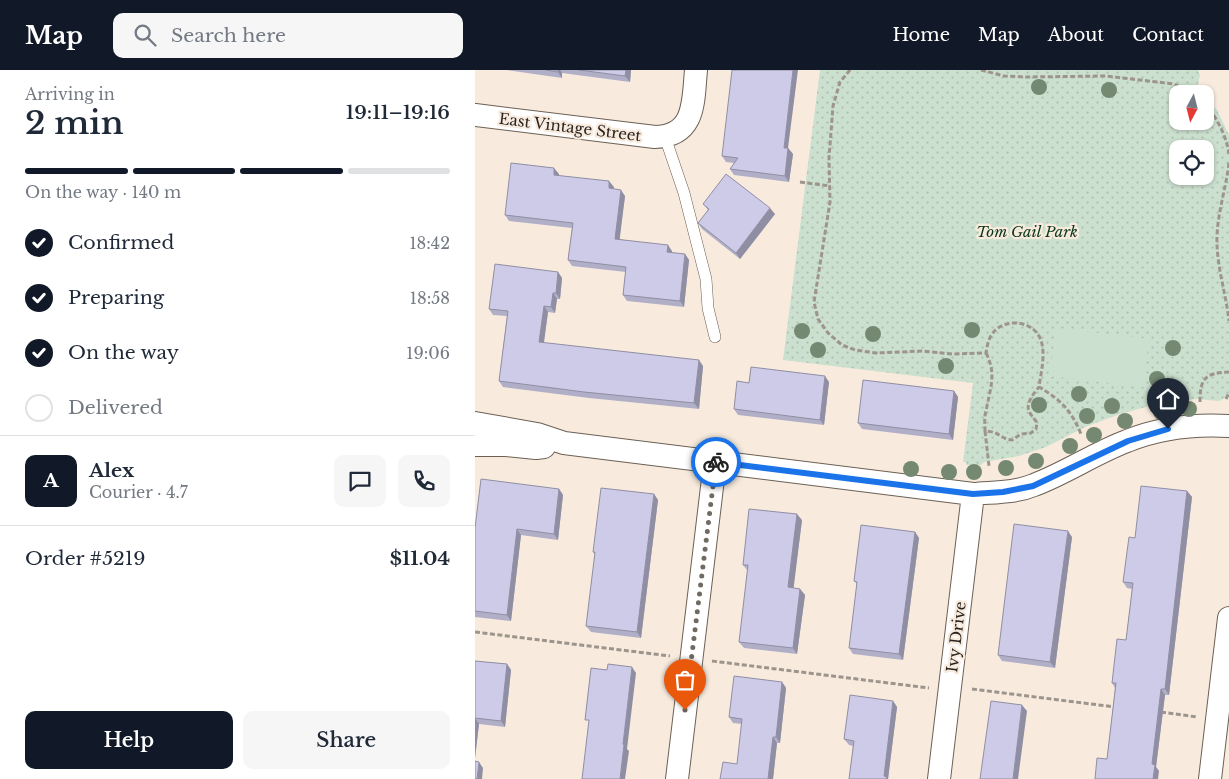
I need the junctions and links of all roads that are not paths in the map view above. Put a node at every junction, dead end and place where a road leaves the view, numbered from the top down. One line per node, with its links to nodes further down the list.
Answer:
1 (696, 70): 3 (street)
2 (475, 115): 3 (street, East Vintage Street)
3 (665, 137): 4 (lane)
4 (715, 338)
5 (475, 423): 8 (street)
6 (1229, 426): 10 (street)
7 (475, 444): 8 (street)
8 (564, 444): 9 (street)
9 (715, 462): 10 (street); 12 (street)
10 (973, 494): 13 (street, Ivy Drive)
11 (1229, 618): 14 (street)
12 (677, 779)
13 (939, 779)
14 (1210, 779)

